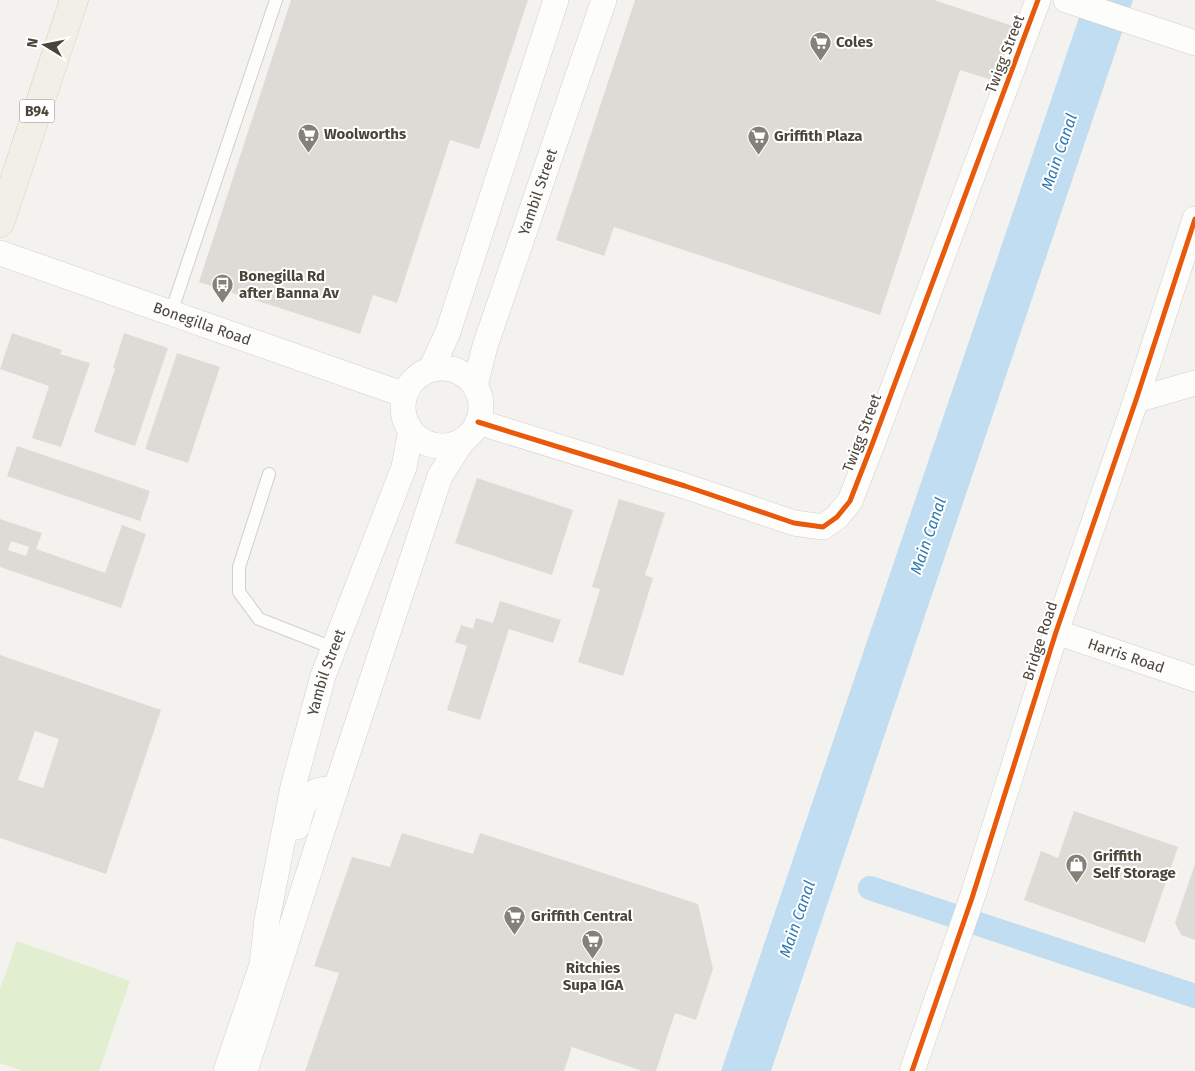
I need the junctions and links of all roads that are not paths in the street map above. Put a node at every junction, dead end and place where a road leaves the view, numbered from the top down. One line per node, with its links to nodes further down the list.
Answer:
1 (74, 0): 9 (main road, B94)
2 (276, 0): 11 (lane)
3 (556, 0): 12 (street)
4 (604, 0): 14 (street, Yambil Street)
5 (1038, 0): 18 (street, Twigg Street)
6 (1073, 2): 7 (street)
7 (1195, 43)
8 (1195, 219): 16 (street, Bridge Road)
9 (0, 223)
10 (0, 253): 11 (street, Bonegilla Road)
11 (171, 313): 15 (street, Bonegilla Road)
12 (431, 370): 14 (street); 15 (street)
13 (1195, 383): 16 (street)
14 (475, 386): 18 (street)
15 (404, 395): 17 (street)
16 (1136, 400): 20 (street, Bridge Road)
17 (411, 431): 18 (street); 21 (street, Yambil Street)
18 (471, 431): 23 (street)
19 (268, 474): 21 (lane)
20 (1056, 632): 22 (street, Harris Road); 27 (street, Bridge Road)
21 (333, 648): 24 (street, Yambil Street)
22 (1195, 679)
23 (335, 791): 24 (street, Yambil Street); 26 (street)
24 (267, 920): 25 (street, Yambil Street)
25 (226, 1071)
26 (245, 1071)
27 (912, 1071)

